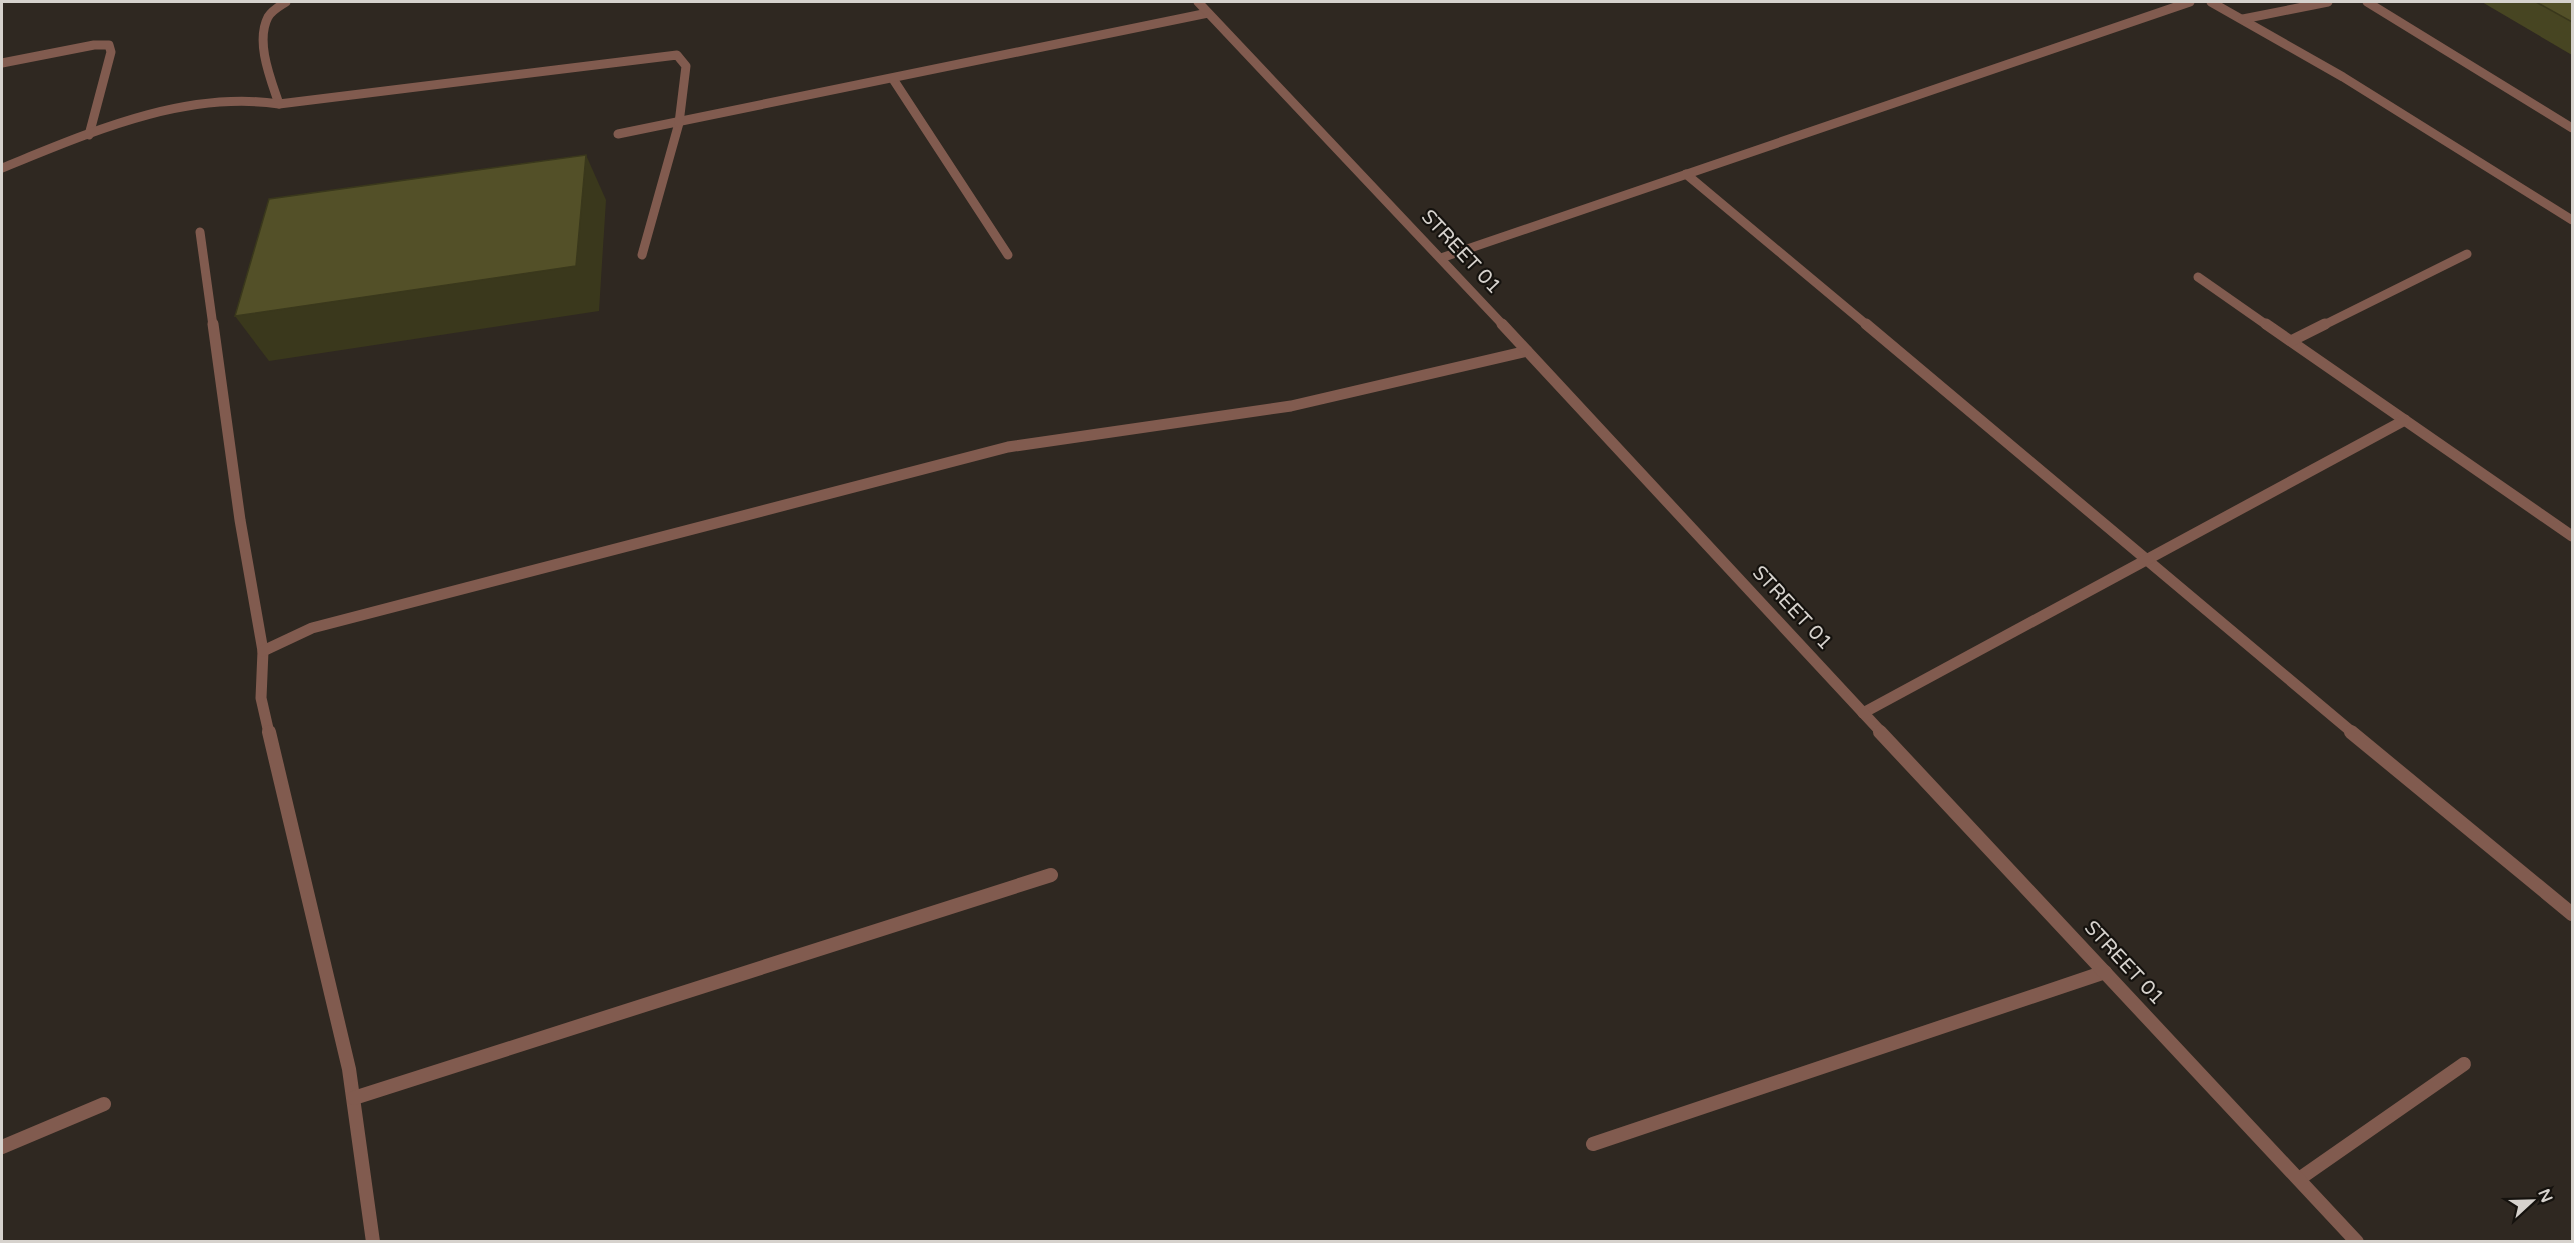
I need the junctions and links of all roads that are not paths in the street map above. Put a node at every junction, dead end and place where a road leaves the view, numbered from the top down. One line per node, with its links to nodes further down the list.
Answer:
1 (286, 2): 11 (street)
2 (1198, 2): 7 (street, STREET 01)
3 (2190, 2): 17 (street)
4 (2211, 2): 8 (street)
5 (2328, 2): 8 (street)
6 (2367, 2): 13 (street)
7 (1208, 13): 10 (street); 23 (street, STREET 01)
8 (2243, 20): 18 (street)
9 (2, 63): 15 (street)
10 (893, 79): 12 (street); 22 (street)
11 (279, 104): 12 (street); 15 (street)
12 (679, 123): 14 (street); 21 (street)
13 (2572, 128)
14 (618, 134)
15 (89, 135): 16 (street)
16 (2, 168)
17 (1686, 174): 23 (street); 29 (street)
18 (2572, 220)
19 (200, 232): 30 (street)
20 (2467, 254): 25 (street)
21 (642, 255)
22 (1008, 255)
23 (1441, 258): 26 (street, STREET 01)
24 (2198, 277): 25 (street)
25 (2291, 341): 27 (street)
26 (1527, 351): 30 (street); 31 (street, STREET 01)
27 (2404, 420): 28 (street); 29 (street)
28 (2572, 537)
29 (2148, 559): 31 (street); 33 (street)
30 (263, 651): 36 (street)
31 (1863, 713): 34 (street, STREET 01)
32 (1051, 874): 36 (street)
33 (2572, 914)
34 (2105, 972): 38 (street); 40 (street, STREET 01)
35 (2464, 1064): 40 (street)
36 (354, 1098): 41 (street)
37 (104, 1104): 39 (street)
38 (1593, 1144)
39 (2, 1146)
40 (2299, 1179): 42 (street, STREET 01)
41 (373, 1242)
42 (2357, 1242)

